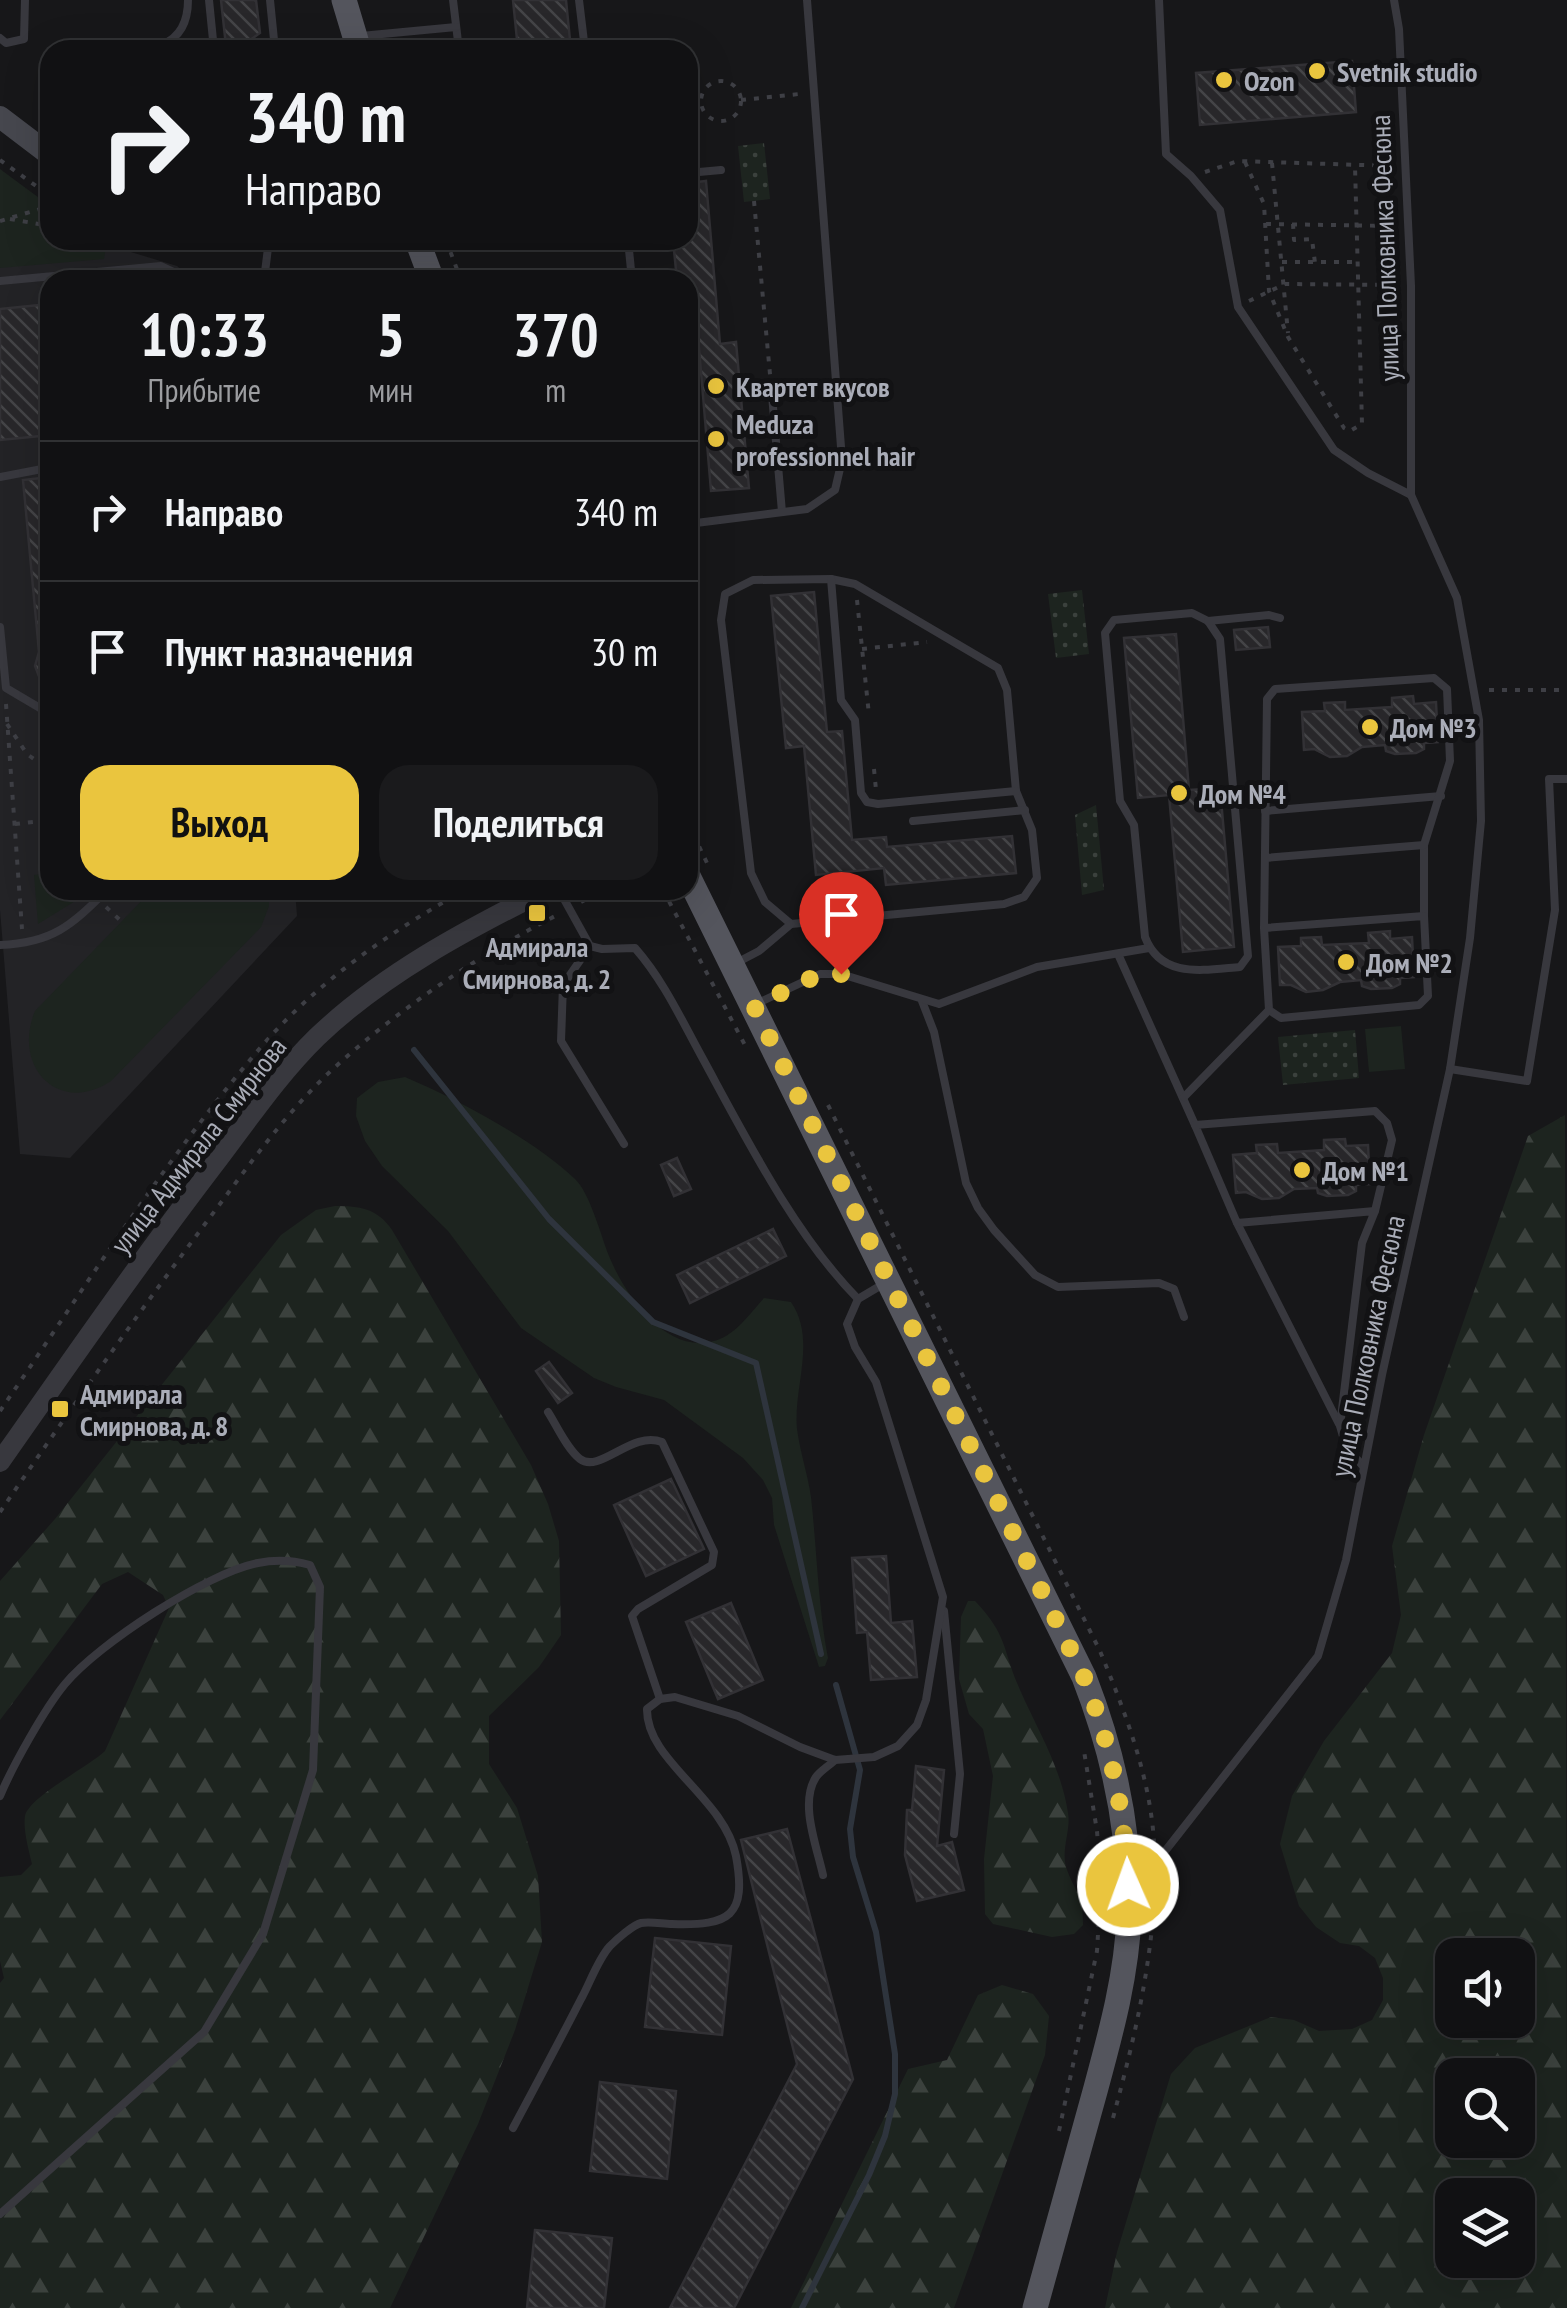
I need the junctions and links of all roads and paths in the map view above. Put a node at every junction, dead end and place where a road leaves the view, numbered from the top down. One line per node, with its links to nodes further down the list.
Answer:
1 (25, 0): 12 (lane)
2 (188, 0): 13 (lane)
3 (209, 0): 14 (lane)
4 (270, 0): 15 (lane)
5 (344, 0): 16 (main road)
6 (453, 0): 11 (lane)
7 (579, 0): 19 (lane)
8 (807, 0): 20 (lane)
9 (1159, 0): 33 (lane)
10 (1394, 0): 30 (lane, улица Полковника Фесюна)
11 (456, 27): 17 (lane); 18 (lane)
12 (0, 38)
13 (171, 40)
14 (213, 40)
15 (274, 40)
16 (356, 40)
17 (376, 40)
18 (458, 40)
19 (584, 40)
20 (814, 93): 21 (path); 62 (lane)
21 (741, 100): 23 (path); 23 (path)
22 (698, 103): 23 (path)
23 (702, 103)
24 (0, 117): 25 (main road)
25 (40, 148)
26 (0, 160): 34 (path)
27 (1245, 162): 28 (path); 33 (path); 40 (path)
28 (1272, 163): 29 (path); 41 (path)
29 (1355, 166): 30 (path); 43 (path)
30 (1406, 166): 44 (lane, улица Полковника Фесюна)
31 (721, 170): 32 (lane)
32 (698, 172)
33 (1191, 176): 56 (lane)
34 (40, 189)
35 (754, 201): 58 (path)
36 (40, 209): 37 (path)
37 (10, 219): 38 (path); 39 (path)
38 (0, 220)
39 (40, 224)
40 (1266, 224): 41 (path); 55 (path)
41 (1278, 224): 42 (path); 45 (path)
42 (1293, 224): 43 (path); 47 (path)
43 (1356, 225): 44 (path); 46 (path)
44 (1409, 226): 54 (lane, улица Полковника Фесюна)
45 (1281, 262): 47 (path); 52 (path)
46 (1358, 262): 47 (path); 53 (path)
47 (1314, 263)
48 (118, 270): 49 (lane)
49 (170, 270)
50 (40, 277): 51 (lane)
51 (0, 281)
52 (1284, 285): 53 (path); 55 (path); 57 (path)
53 (1358, 286): 54 (path); 57 (path)
54 (1411, 286): 61 (lane, улица Полковника Фесюна)
55 (1269, 291): 56 (path); 57 (path)
56 (1238, 306): 61 (lane)
57 (1288, 337)
58 (772, 395): 62 (lane)
59 (40, 470): 60 (lane)
60 (0, 477)
61 (1412, 495): 71 (lane, улица Полковника Фесюна)
62 (782, 512): 63 (lane)
63 (698, 523)
64 (831, 579): 65 (lane); 77 (lane); 98 (lane)
65 (855, 584): 69 (lane); 69 (path)
66 (1280, 618): 67 (lane)
67 (1208, 621): 103 (lane); 103 (lane)
68 (0, 627): 70 (lane)
69 (954, 640): 77 (lane)
70 (6, 688): 73 (lane); 74 (path)
71 (1474, 690): 72 (path); 109 (lane, улица Полковника Фесюна)
72 (1567, 690)
73 (40, 708)
74 (6, 722): 75 (path); 83 (path)
75 (40, 764)
76 (1567, 779): 95 (lane)
77 (1016, 791): 79 (lane)
78 (1441, 796): 80 (lane); 80 (lane); 84 (lane)
79 (1025, 810): 82 (lane); 98 (lane)
80 (1266, 811): 85 (lane)
81 (40, 821): 83 (path)
82 (912, 821)
83 (14, 824): 100 (path)
84 (1424, 845): 85 (lane); 96 (lane)
85 (1265, 858): 99 (lane)
86 (700, 874): 105 (main road)
87 (97, 900): 100 (lane)
88 (99, 900): 97 (path)
89 (448, 900): 119 (path)
90 (526, 900): 122 (street, улица Адмирала Смирнова)
91 (564, 900): 93 (lane)
92 (585, 900): 93 (path)
93 (568, 909): 102 (lane); 124 (path)
94 (1567, 909): 95 (lane)
95 (1555, 910): 109 (lane)
96 (1424, 916): 99 (lane); 108 (lane)
97 (121, 921)
98 (791, 924): 105 (lane)
99 (1264, 928): 108 (lane)
100 (23, 944): 101 (lane)
101 (0, 945)
102 (590, 946): 113 (lane); 117 (lane)
103 (1150, 948): 104 (lane)
104 (1118, 954): 106 (lane); 110 (lane)
105 (733, 964): 107 (main road)
106 (922, 1001): 107 (lane); 118 (lane)
107 (754, 1006): 116 (main road)
108 (1270, 1010): 110 (lane)
109 (1450, 1068): 123 (lane, улица Полковника Фесюна)
110 (1184, 1098): 112 (lane)
111 (825, 1099): 130 (path)
112 (1196, 1125): 114 (lane); 115 (lane)
113 (624, 1144)
114 (1375, 1211): 115 (lane); 121 (lane)
115 (1237, 1223): 121 (lane)
116 (890, 1281): 117 (lane); 132 (main road)
117 (858, 1299): 125 (lane)
118 (1184, 1318)
119 (0, 1411)
120 (548, 1412): 126 (lane)
121 (1340, 1426): 123 (lane)
122 (0, 1462)
123 (1363, 1466): 130 (lane, улица Полковника Фесюна)
124 (0, 1512)
125 (943, 1597): 127 (lane); 129 (lane)
126 (660, 1699): 127 (lane); 133 (lane)
127 (835, 1760): 131 (lane)
128 (0, 1796): 135 (lane)
129 (954, 1834)
130 (1155, 1864): 132 (lane, улица Полковника Фесюна); 134 (path)
131 (822, 1875)
132 (1129, 1915): 136 (main road)
133 (513, 2128)
134 (1108, 2133)
135 (0, 2214)
136 (1035, 2308)

